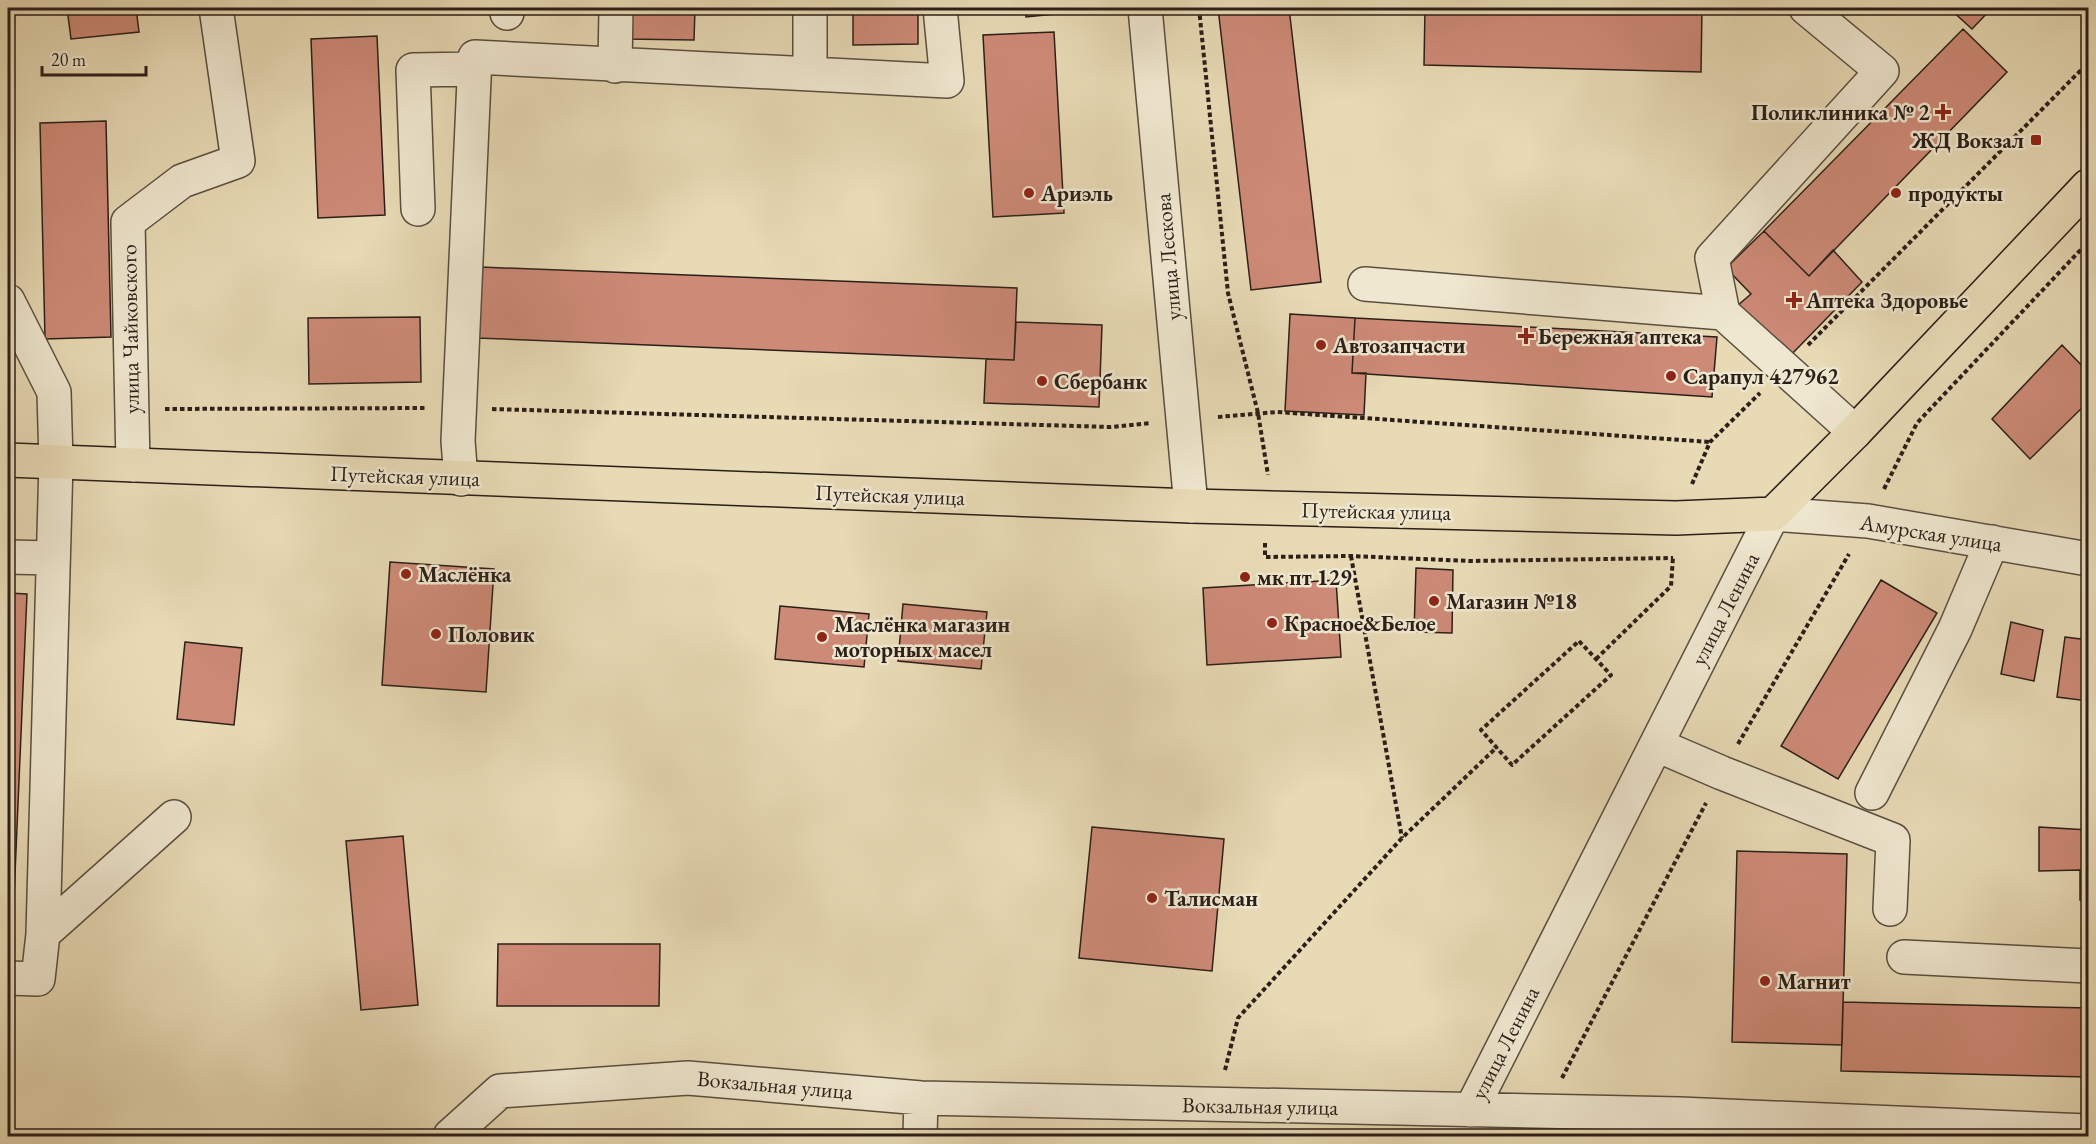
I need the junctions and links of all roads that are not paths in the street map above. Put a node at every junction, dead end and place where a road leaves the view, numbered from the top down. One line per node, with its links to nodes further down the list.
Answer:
1 (216, 8): 18 (street, улица Чайковского)
2 (616, 8): 7 (street)
3 (810, 8): 9 (street)
4 (939, 8): 9 (street)
5 (1145, 8): 20 (street, улица Лескова)
6 (1806, 8): 14 (street)
7 (615, 66): 8 (street); 9 (street)
8 (474, 69): 11 (street); 19 (street)
9 (810, 73)
10 (2088, 186): 15 (main road, улица Ленина)
11 (418, 209)
12 (1365, 284): 14 (street)
13 (8, 301): 17 (street)
14 (1723, 314): 15 (street)
15 (1855, 432): 21 (main road, улица Ленина)
16 (8, 460): 17 (main road, Путейская улица)
17 (56, 462): 18 (main road, Путейская улица); 24 (street)
18 (133, 465): 19 (main road, Путейская улица)
19 (461, 479): 20 (main road, Путейская улица)
20 (1191, 506): 21 (main road, Путейская улица)
21 (1773, 514): 22 (street, Амурская улица); 26 (street, улица Ленина)
22 (1992, 542): 25 (street, Амурская улица); 27 (street)
23 (8, 557): 24 (street)
24 (53, 558): 30 (street)
25 (2088, 559)
26 (1657, 745): 29 (street); 35 (street, улица Ленина)
27 (1872, 793)
28 (174, 816): 30 (street)
29 (1890, 909)
30 (43, 934): 33 (street)
31 (1904, 957): 32 (street)
32 (2088, 966)
33 (8, 978)
34 (921, 1098): 35 (street, Вокзальная улица); 38 (street, Вокзальная улица); 39 (street)
35 (1471, 1110): 36 (street, Вокзальная улица)
36 (1955, 1131): 37 (street, Вокзальная улица)
37 (2088, 1131)
38 (450, 1137)
39 (920, 1137)

